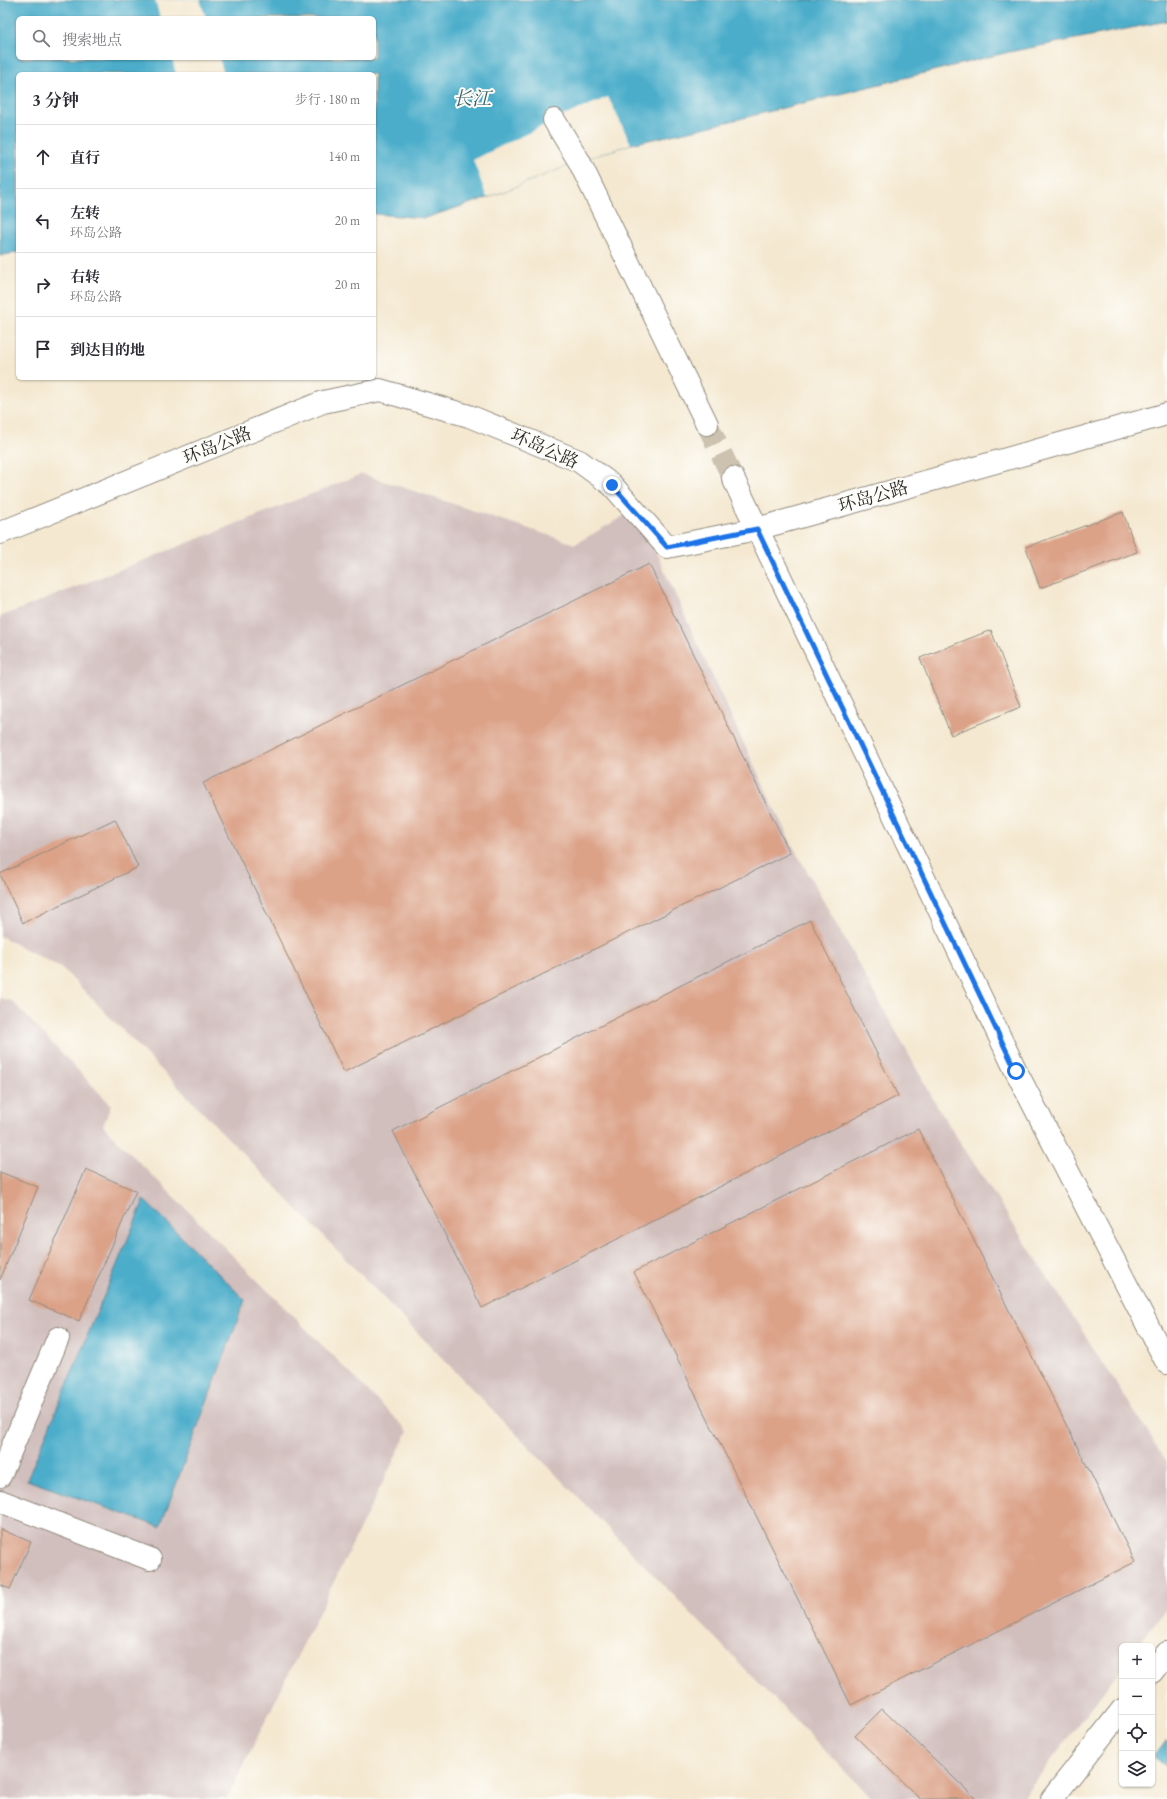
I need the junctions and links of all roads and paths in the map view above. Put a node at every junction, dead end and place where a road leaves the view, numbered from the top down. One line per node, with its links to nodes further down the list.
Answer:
1 (554, 120): 3 (street)
2 (1167, 414): 5 (street, 环岛公路)
3 (707, 424)
4 (733, 478): 5 (street)
5 (757, 529): 6 (street, 环岛公路); 8 (street)
6 (0, 533)
7 (58, 1338): 9 (street)
8 (1167, 1363)
9 (0, 1476)
10 (0, 1501): 11 (street)
11 (150, 1559)
12 (1167, 1653): 13 (street)
13 (1155, 1668)
14 (1119, 1714): 15 (street)
15 (1052, 1799)

